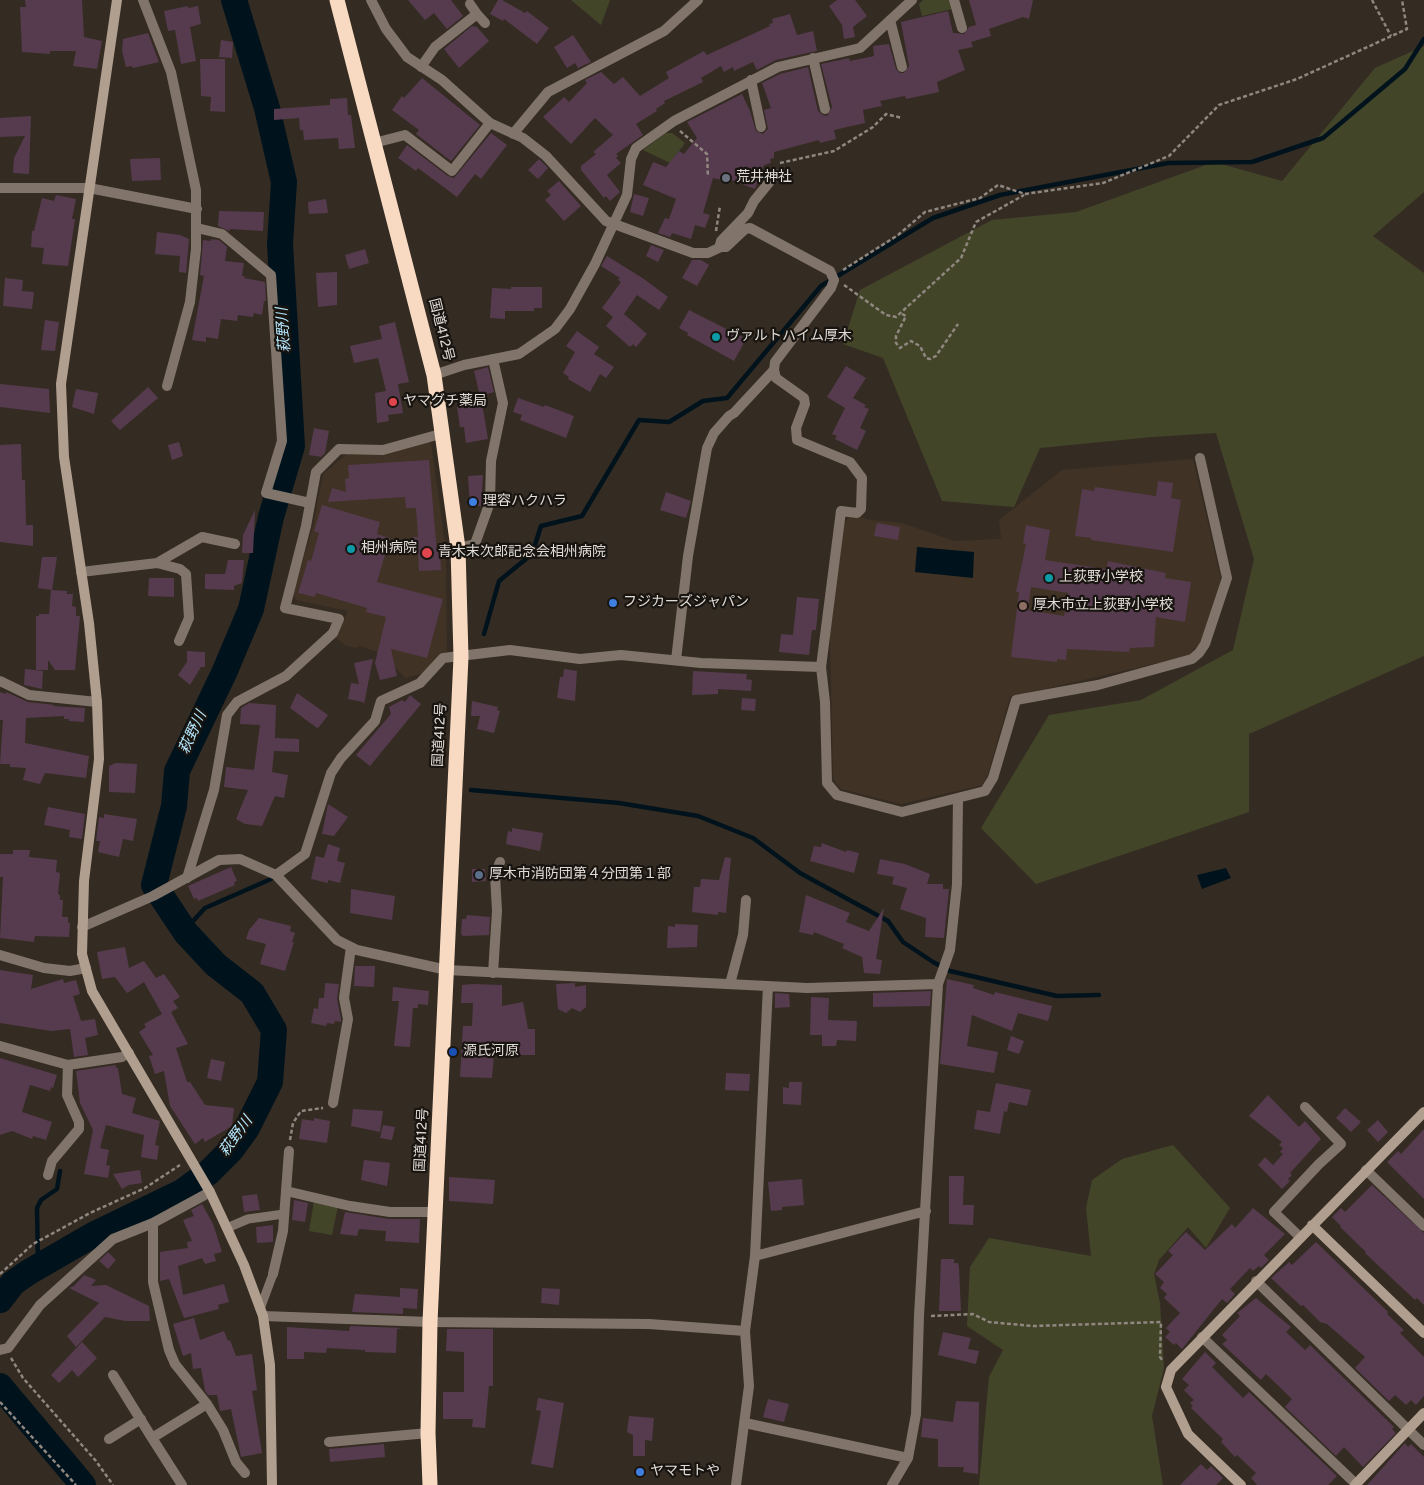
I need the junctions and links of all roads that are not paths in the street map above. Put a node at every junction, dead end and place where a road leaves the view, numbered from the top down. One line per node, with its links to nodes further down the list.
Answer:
1 (117, 0): 24 (street)
2 (143, 0): 25 (street)
3 (336, 0): 21 (highway, 国道412号)
4 (371, 0): 14 (street)
5 (698, 0): 20 (street)
6 (912, 0): 10 (street)
7 (954, 0): 12 (street)
8 (470, 4): 9 (street)
9 (476, 14): 11 (street); 14 (street)
10 (890, 20): 13 (street); 15 (street)
11 (484, 23)
12 (962, 28)
13 (814, 58): 16 (street); 17 (street)
14 (421, 67): 18 (street)
15 (902, 67)
16 (751, 80): 19 (street); 26 (street)
17 (825, 109)
18 (490, 123): 20 (street); 21 (street)
19 (761, 127)
20 (513, 134): 26 (street)
21 (374, 143): 31 (highway, 国道412号)
22 (776, 174): 28 (street)
23 (0, 188): 24 (street)
24 (89, 188): 25 (street); 39 (street)
25 (197, 209): 27 (street)
26 (613, 223): 28 (street); 29 (street)
27 (197, 228): 32 (street); 35 (street)
28 (719, 248): 30 (street)
29 (493, 359): 31 (street); 37 (street)
30 (774, 370): 42 (street); 43 (street)
31 (434, 375): 33 (highway, 国道412号)
32 (167, 386)
33 (444, 433): 35 (street); 37 (highway, 国道412号)
34 (1200, 458): 46 (street)
35 (309, 503): 49 (street)
36 (234, 544): 38 (street)
37 (458, 548): 41 (highway, 国道412号)
38 (157, 563): 39 (street); 40 (street)
39 (81, 572): 45 (street)
40 (179, 641)
41 (461, 657): 42 (street); 48 (street); 55 (highway, 国道412号)
42 (676, 660): 43 (street)
43 (821, 667): 46 (street)
44 (0, 681): 45 (street)
45 (97, 702): 51 (street)
46 (958, 798): 58 (street)
47 (500, 862): 56 (street)
48 (276, 875): 49 (street); 52 (street)
49 (182, 881): 51 (street)
50 (746, 900): 57 (street)
51 (82, 927): 54 (street)
52 (351, 947): 55 (street); 63 (street)
53 (0, 954): 54 (street)
54 (86, 968): 61 (street)
55 (447, 970): 56 (street); 72 (highway, 国道412号)
56 (493, 973): 57 (street)
57 (730, 984): 59 (street)
58 (938, 984): 59 (street); 71 (street)
59 (768, 986): 79 (street)
60 (0, 1046): 62 (street)
61 (129, 1053): 62 (street); 70 (street)
62 (68, 1065): 68 (street)
63 (333, 1103)
64 (1305, 1107): 78 (street)
65 (1423, 1115): 67 (street)
66 (289, 1151): 69 (street)
67 (1366, 1170): 75 (street); 76 (street)
68 (48, 1175)
69 (286, 1191): 72 (street); 73 (street)
70 (210, 1192): 74 (street); 77 (street)
71 (926, 1211): 79 (street); 99 (street)
72 (436, 1212): 83 (highway, 国道412号)
73 (284, 1214): 77 (lane); 80 (street)
74 (153, 1223): 87 (street); 89 (street)
75 (1312, 1225): 78 (street); 85 (street)
76 (1424, 1226)
77 (227, 1228): 82 (street)
78 (1300, 1237): 81 (street)
79 (755, 1256): 84 (street)
80 (272, 1274): 82 (lane)
81 (1256, 1281): 86 (street); 93 (street)
82 (262, 1313): 83 (street); 102 (street)
83 (430, 1322): 84 (street); 94 (highway, 国道412号)
84 (745, 1331): 92 (street)
85 (1424, 1333)
86 (1202, 1337): 106 (street); 107 (street)
87 (5, 1349)
88 (113, 1375): 91 (street)
89 (207, 1404): 95 (street); 100 (street)
90 (1424, 1412): 93 (street)
91 (141, 1420): 95 (street); 96 (street)
92 (745, 1423): 99 (street); 104 (street)
93 (1408, 1430): 98 (street); 107 (street)
94 (428, 1433): 97 (street); 103 (highway, 国道412号)
95 (152, 1438): 101 (street)
96 (109, 1439)
97 (329, 1442)
98 (1424, 1445)
99 (908, 1458): 105 (street)
100 (245, 1473)
101 (182, 1485)
102 (272, 1485)
103 (430, 1485)
104 (736, 1485)
105 (892, 1485)
106 (1241, 1485)
107 (1356, 1485)

